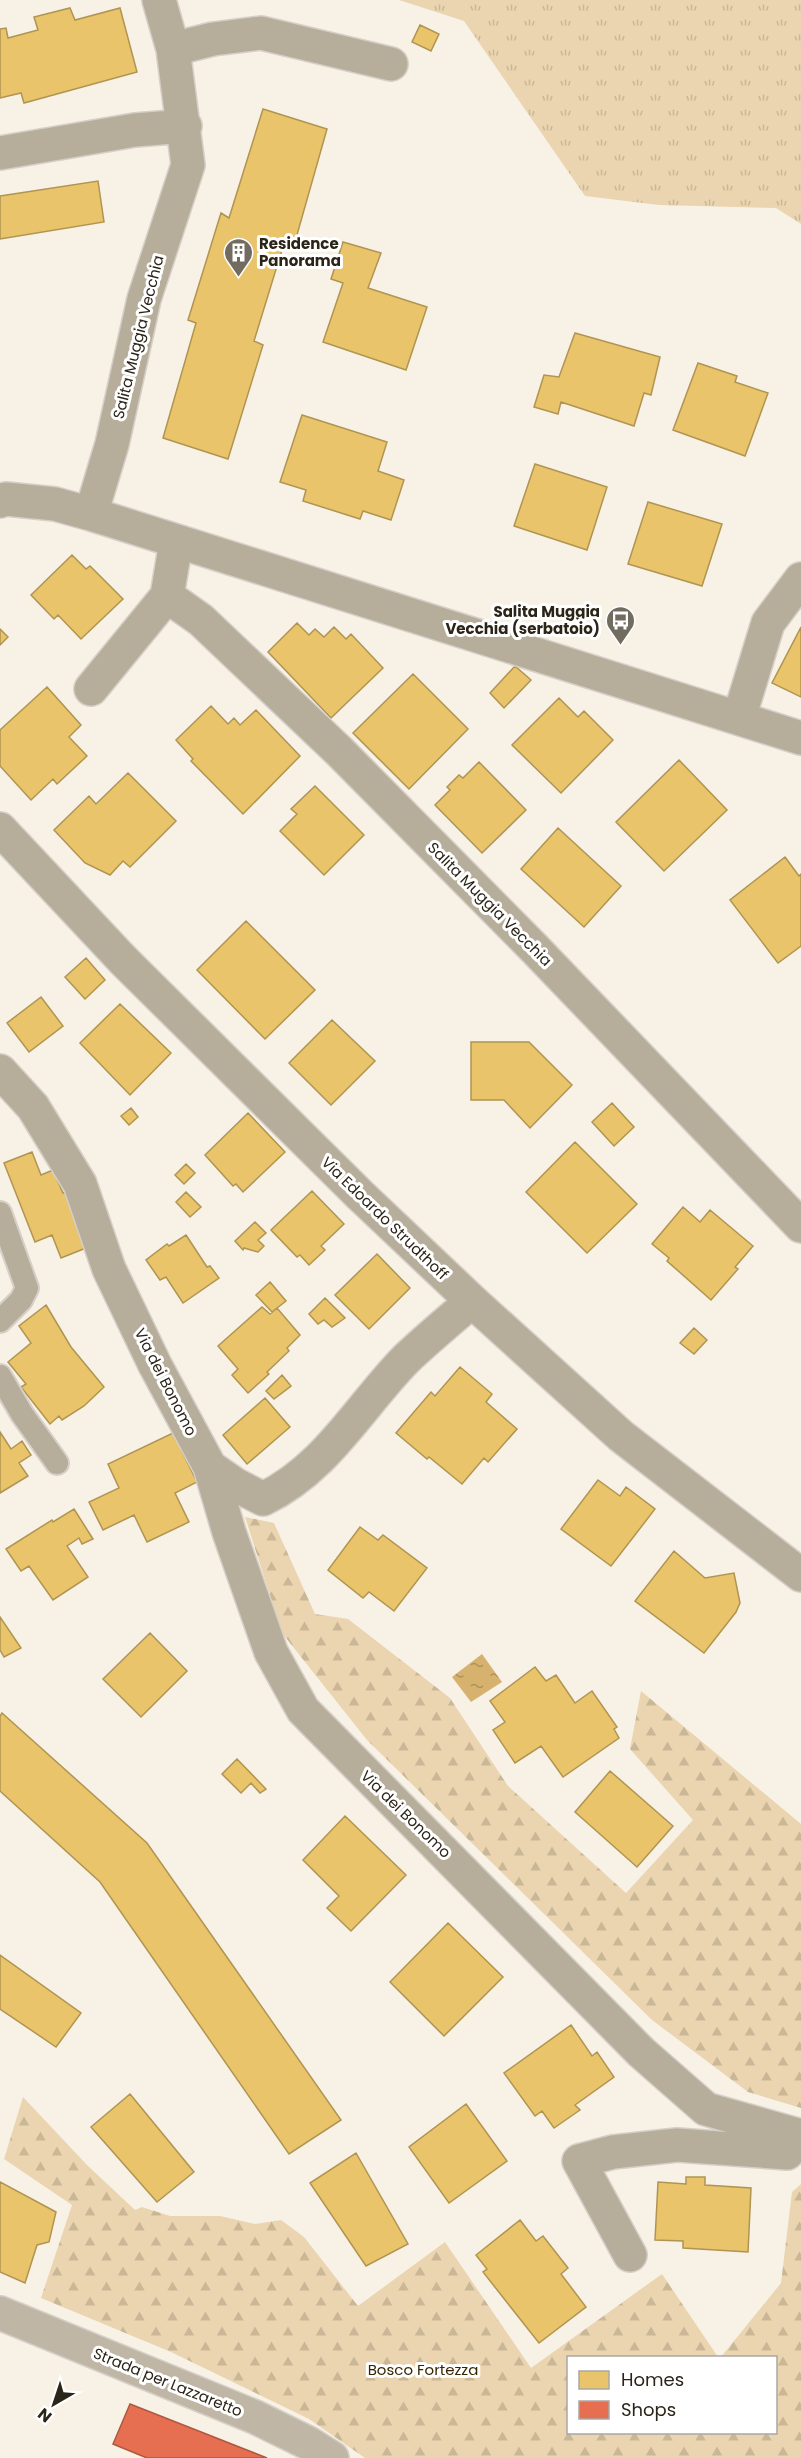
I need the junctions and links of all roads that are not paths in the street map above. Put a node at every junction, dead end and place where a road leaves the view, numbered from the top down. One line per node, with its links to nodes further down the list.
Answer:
1 (159, 0): 2 (street, Salita Muggia Vecchia)
2 (173, 49): 3 (street); 4 (street, Salita Muggia Vecchia)
3 (391, 64)
4 (184, 126): 5 (street); 7 (street, Salita Muggia Vecchia)
5 (0, 153)
6 (0, 501): 7 (street)
7 (91, 514): 8 (street)
8 (176, 542): 10 (street); 12 (street)
9 (801, 579): 12 (street)
10 (167, 596): 11 (street); 17 (street, Salita Muggia Vecchia)
11 (91, 688)
12 (739, 718): 13 (street)
13 (801, 738)
14 (0, 829): 18 (street, Via Edoardo Strudthoff)
15 (0, 1071): 22 (street, Via dei Bonomo)
16 (0, 1213): 19 (lane)
17 (801, 1226)
18 (472, 1301): 22 (street); 23 (street, Via Edoardo Strudthoff)
19 (0, 1321)
20 (0, 1376): 21 (lane)
21 (57, 1463)
22 (210, 1467): 24 (street, Via dei Bonomo)
23 (801, 1575)
24 (630, 2255)
25 (0, 2313): 26 (main road, Strada per Lazzaretto)
26 (332, 2458)

